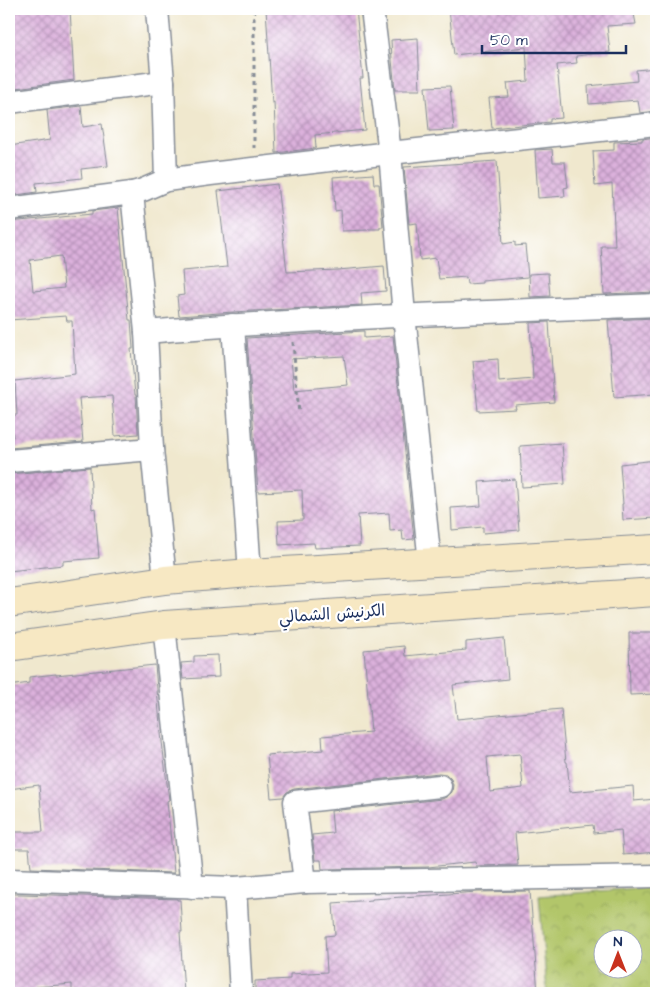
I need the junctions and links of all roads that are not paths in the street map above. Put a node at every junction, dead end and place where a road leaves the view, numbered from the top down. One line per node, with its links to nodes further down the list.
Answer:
1 (157, 9): 3 (street)
2 (372, 9): 6 (street)
3 (163, 82): 4 (street); 7 (street)
4 (9, 102)
5 (656, 124): 6 (street)
6 (390, 153): 7 (street); 11 (street)
7 (166, 180): 8 (street)
8 (132, 193): 9 (street); 13 (street)
9 (9, 209)
10 (656, 305): 11 (street)
11 (404, 315): 12 (street); 17 (street)
12 (233, 325): 13 (street); 18 (street)
13 (146, 332): 14 (street)
14 (152, 449): 15 (street); 19 (street)
15 (9, 461)
16 (656, 550): 17 (main road)
17 (430, 563): 18 (main road)
18 (250, 573): 19 (main road)
19 (165, 580): 21 (main road)
20 (656, 592): 22 (main road, الكرنيش الشمالي)
21 (9, 603)
22 (164, 625): 23 (main road, الكرنيش الشمالي); 28 (street)
23 (9, 647)
24 (440, 786): 27 (street)
25 (656, 876): 27 (street)
26 (9, 880): 28 (street)
27 (305, 882): 29 (street)
28 (192, 887): 29 (street)
29 (235, 888): 30 (street)
30 (241, 993)

